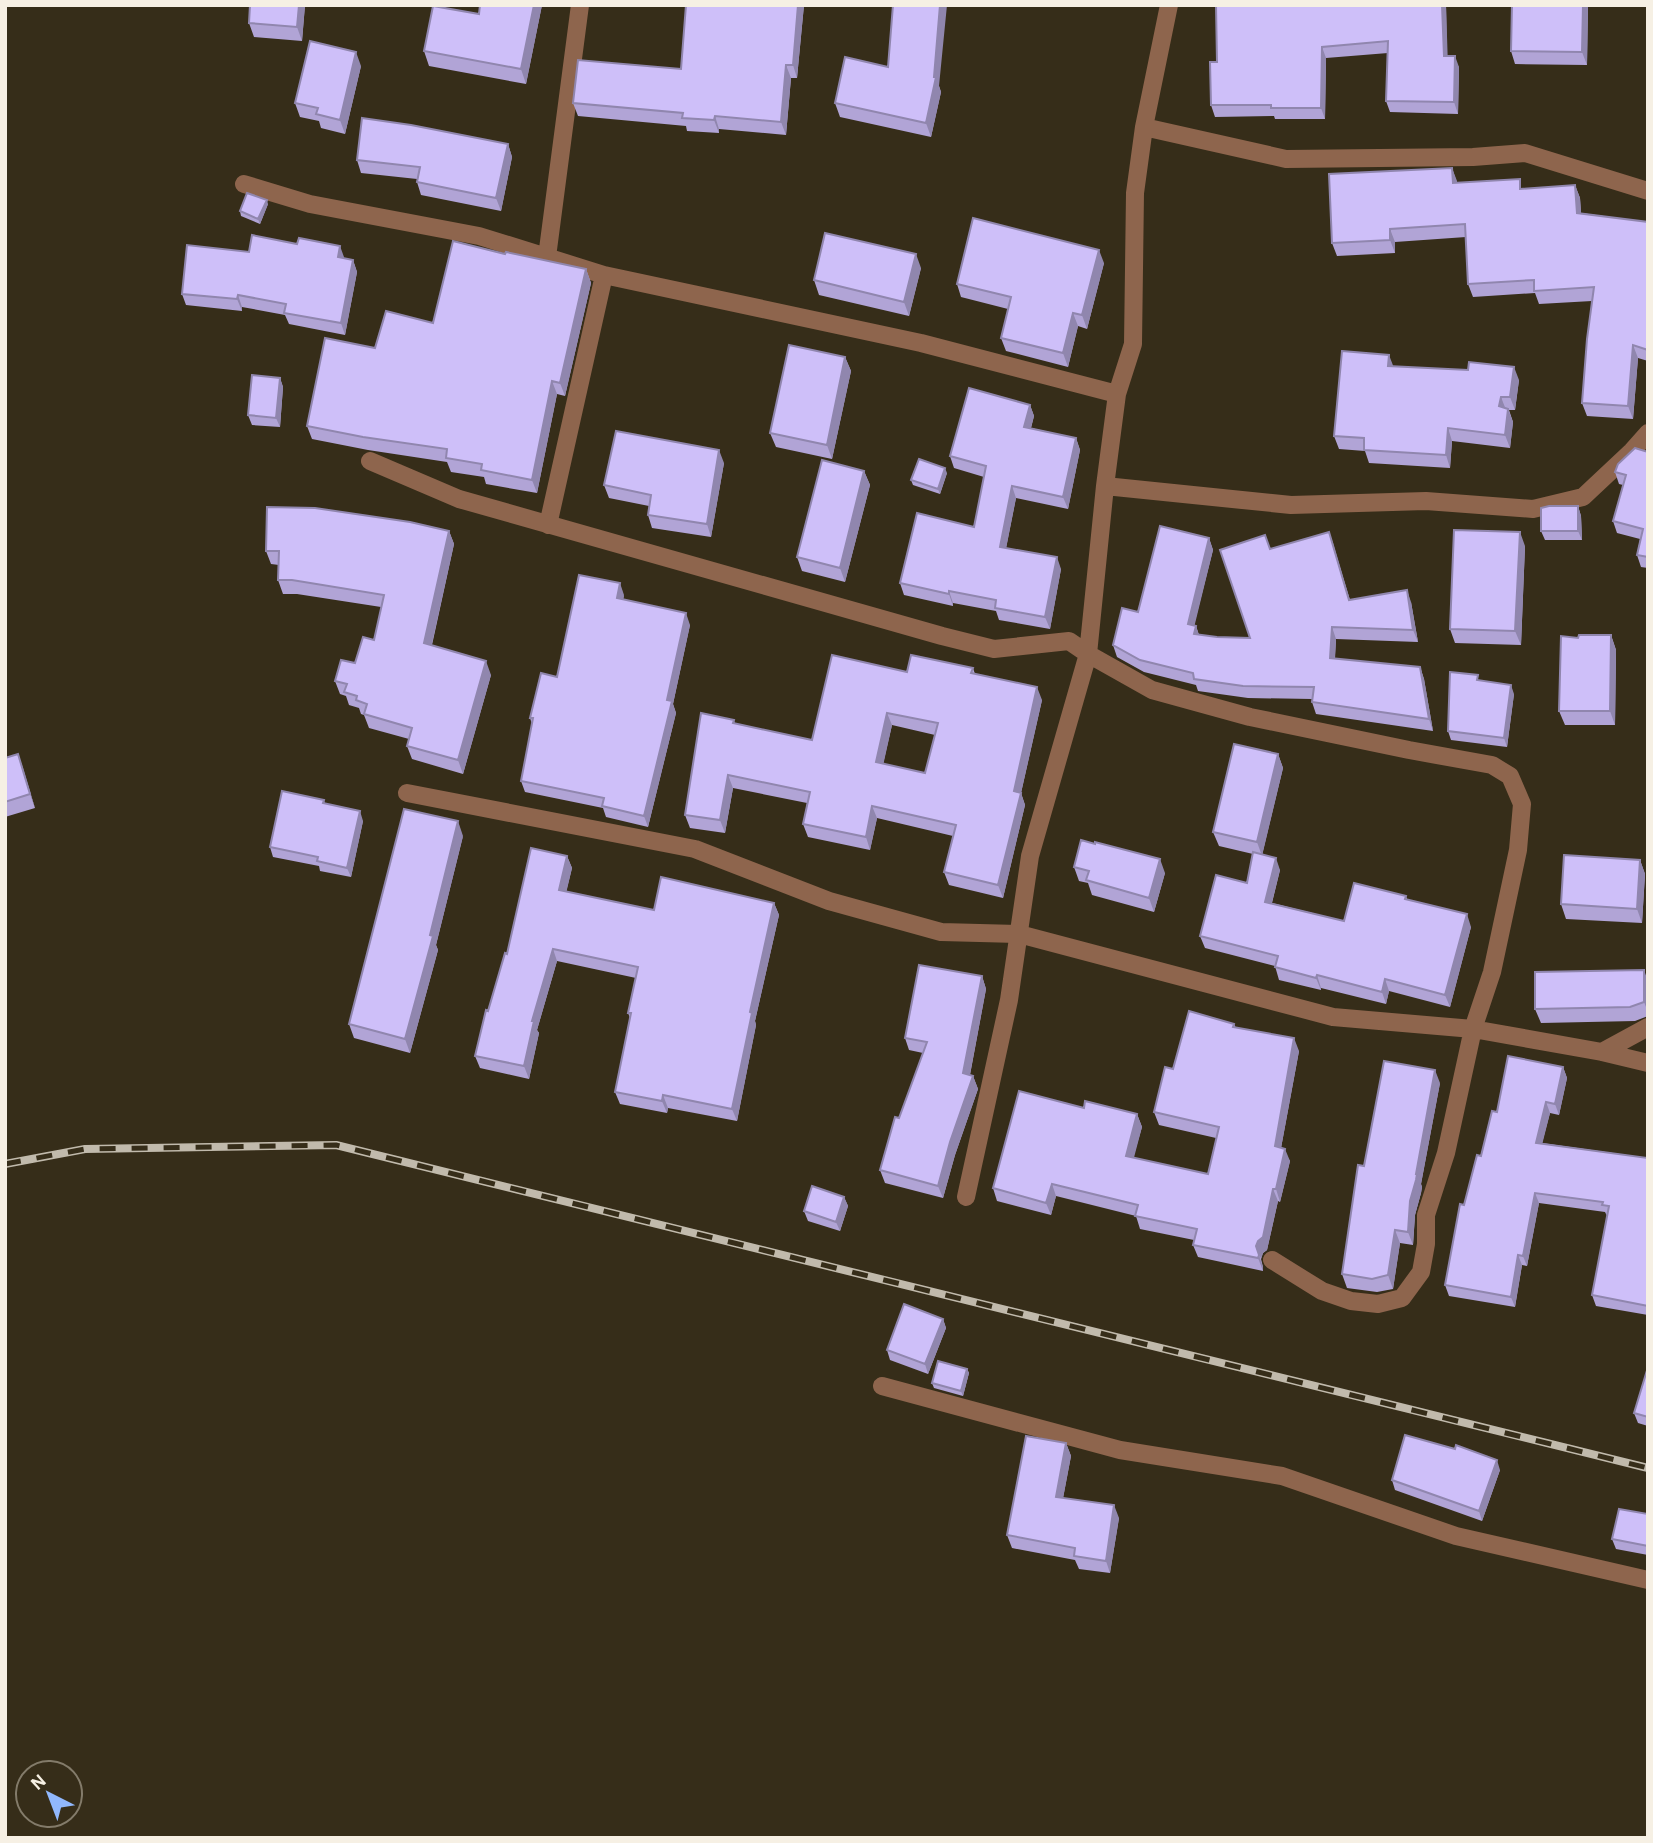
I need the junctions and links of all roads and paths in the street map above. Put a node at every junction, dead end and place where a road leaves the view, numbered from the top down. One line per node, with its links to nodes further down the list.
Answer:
1 (580, 5): 6 (street)
2 (1169, 5): 3 (street)
3 (1144, 127): 5 (street); 8 (street)
4 (244, 184): 6 (street)
5 (1648, 191)
6 (547, 257): 7 (street)
7 (604, 275): 8 (street); 12 (street)
8 (1117, 394): 11 (street)
9 (1648, 433): 11 (street)
10 (370, 461): 12 (street)
11 (1105, 486): 13 (street)
12 (548, 525): 13 (street)
13 (1088, 654): 15 (street); 17 (street)
14 (407, 793): 15 (street)
15 (1019, 934): 17 (street); 20 (street)
16 (1648, 1027): 18 (street)
17 (1473, 1029): 18 (street); 21 (street)
18 (1602, 1052): 19 (street)
19 (1648, 1063)
20 (966, 1197)
21 (1272, 1260)
22 (882, 1386): 23 (street)
23 (1648, 1580)

